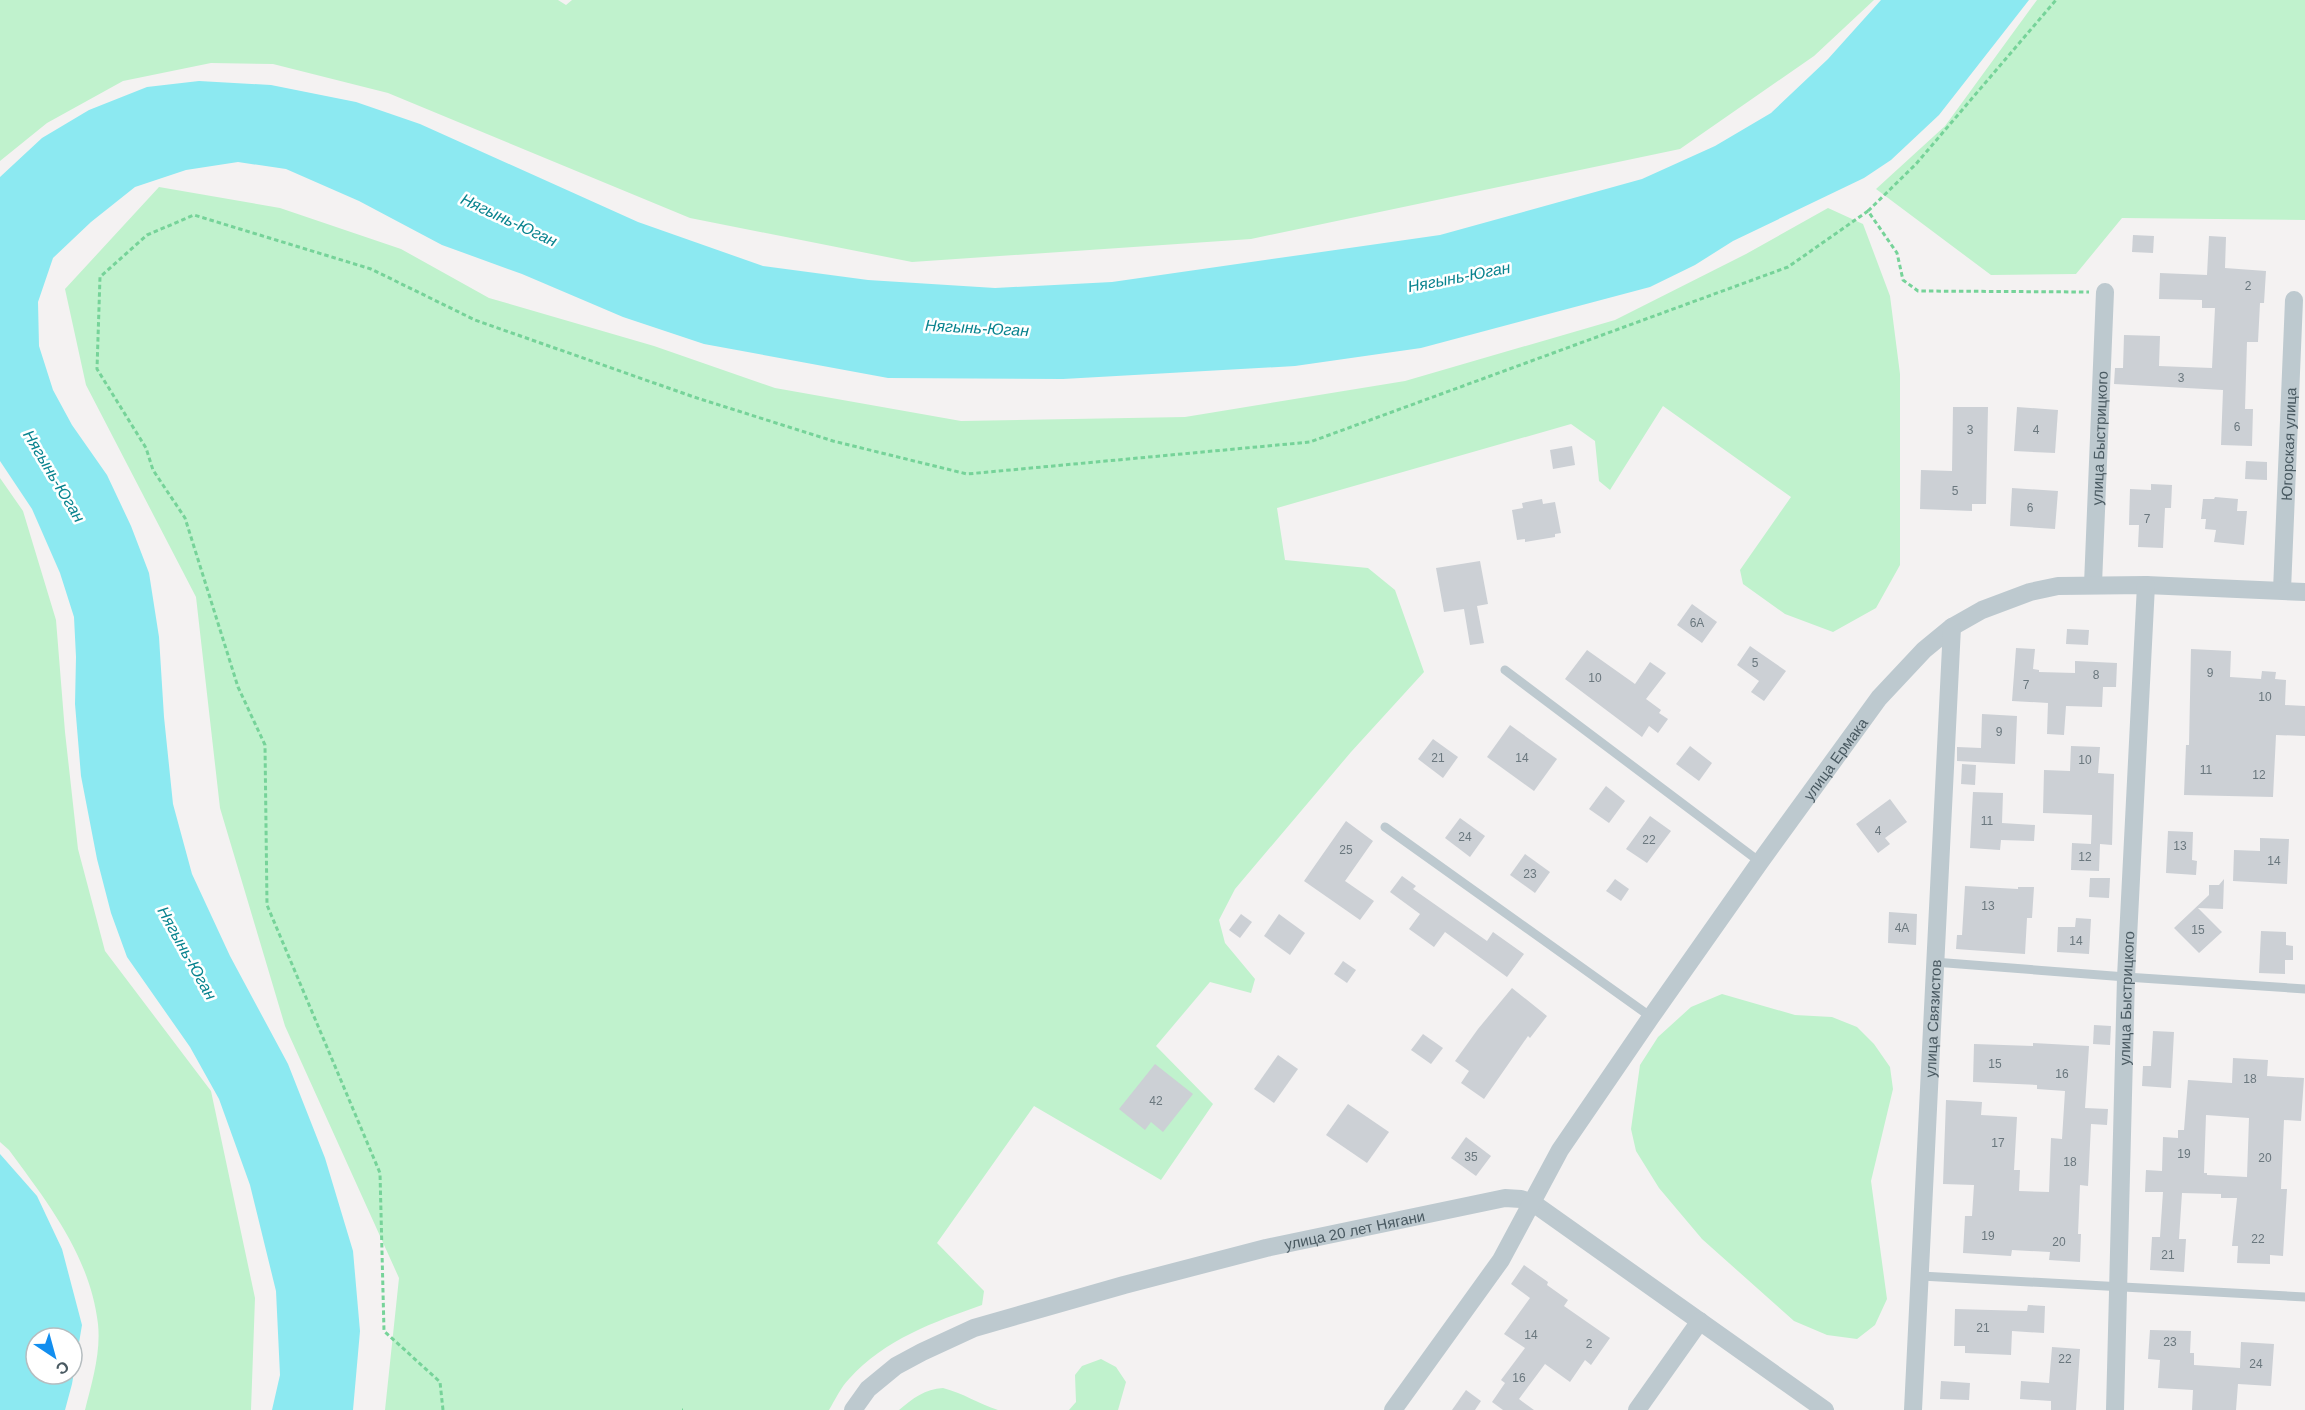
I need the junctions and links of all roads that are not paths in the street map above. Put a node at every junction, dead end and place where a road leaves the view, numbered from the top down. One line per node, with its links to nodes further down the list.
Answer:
1 (2105, 292): 3 (street, улица Быстрицкого)
2 (2294, 300): 5 (street, Югорская улица)
3 (2093, 584): 4 (street, улица Ермака); 7 (street, улица Ермака)
4 (2146, 585): 5 (street, улица Ермака); 12 (street, улица Быстрицкого)
5 (2282, 590): 6 (street, улица Ермака)
6 (2305, 592)
7 (1952, 627): 10 (street, улица Ермака); 11 (street, улица Связистов)
8 (1505, 670): 10 (lane)
9 (1385, 827): 14 (lane)
10 (1760, 862): 14 (street, улица Ермака)
11 (1934, 962): 12 (lane); 16 (street, улица Связистов)
12 (2126, 977): 13 (lane); 17 (street, улица Быстрицкого)
13 (2305, 988)
14 (1651, 1017): 15 (street, улица Ермака)
15 (1533, 1203): 19 (street, улица 20 лет Нягани); 20 (street, улица 20 лет Нягани); 21 (street, улица Ермака)
16 (1921, 1276): 17 (lane); 24 (street, улица Связистов)
17 (2120, 1286): 18 (lane); 25 (street, улица Быстрицкого)
18 (2305, 1297)
19 (1700, 1321): 22 (street); 23 (street, улица 20 лет Нягани)
20 (854, 1410)
21 (1393, 1410)
22 (1637, 1410)
23 (1825, 1410)
24 (1913, 1410)
25 (2115, 1410)

